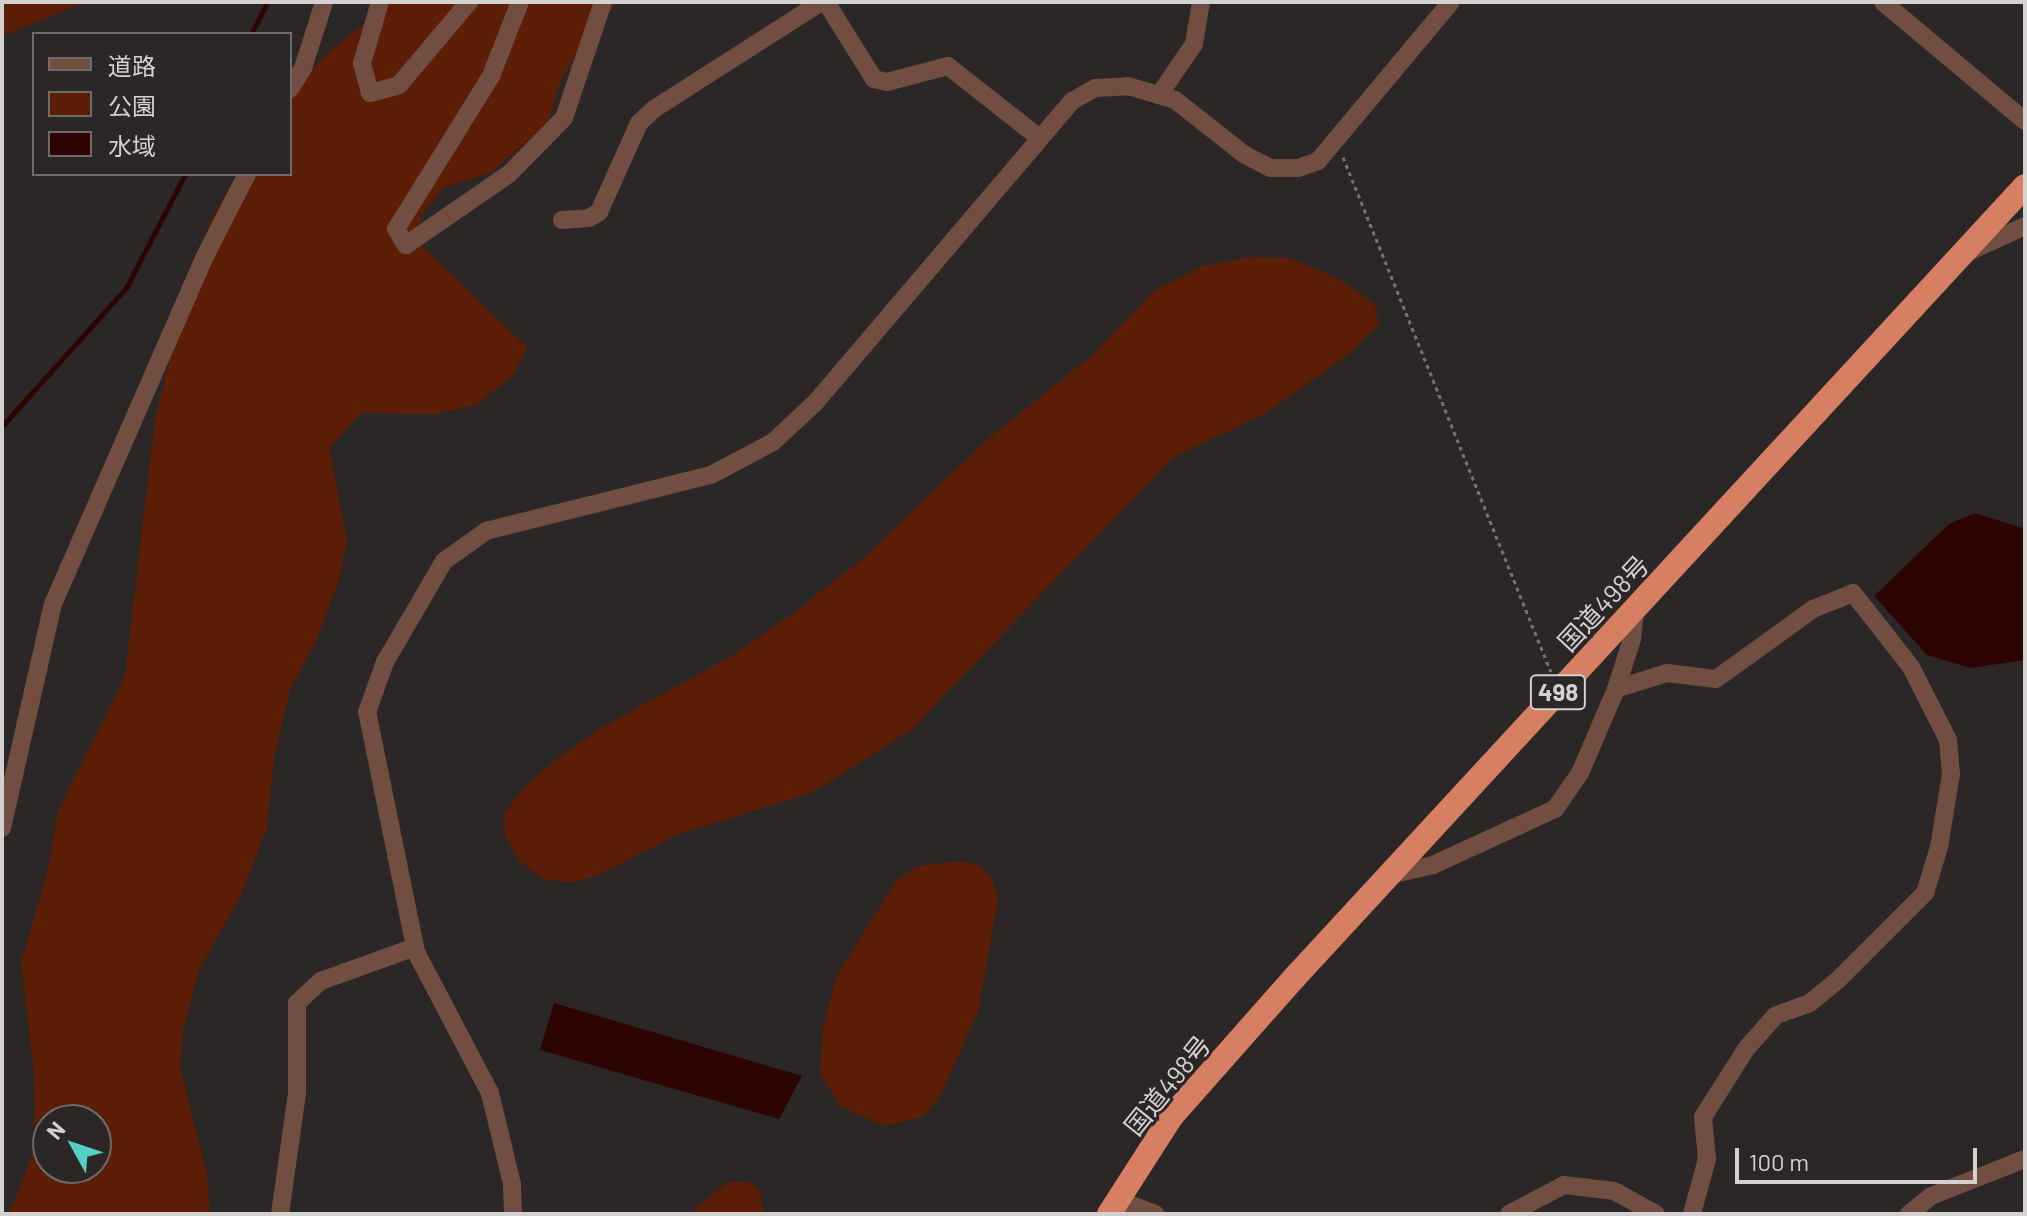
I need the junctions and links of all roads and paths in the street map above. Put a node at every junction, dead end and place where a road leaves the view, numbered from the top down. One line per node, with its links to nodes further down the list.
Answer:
1 (324, 2): 10 (street)
2 (380, 2): 3 (street)
3 (469, 2)
4 (520, 2): 5 (street)
5 (603, 2)
6 (823, 2): 13 (street); 17 (street)
7 (1201, 2): 11 (street)
8 (1451, 2): 14 (street)
9 (1883, 2): 12 (street)
10 (292, 86)
11 (1159, 95): 13 (street); 14 (street)
12 (2025, 121)
13 (1037, 136): 25 (street)
14 (1336, 140): 22 (path)
15 (246, 176): 23 (street)
16 (2025, 186): 19 (highway, 国道498号 / 498)
17 (562, 220)
18 (2025, 226): 19 (street)
19 (1968, 252): 20 (highway, 国道498号 / 498)
20 (1635, 610): 21 (street); 22 (highway, 国道498号 / 498)
21 (1616, 689): 24 (street); 33 (street)
22 (1559, 691): 24 (highway, 国道498号 / 498)
23 (2, 828)
24 (1390, 875): 27 (highway, 国道498号 / 498)
25 (415, 947): 28 (street); 29 (street)
26 (2025, 1159): 34 (street)
27 (1113, 1207): 30 (street)
28 (280, 1214)
29 (513, 1214)
30 (1155, 1214)
31 (1509, 1214): 32 (street)
32 (1656, 1214)
33 (1692, 1214)
34 (1909, 1214)

